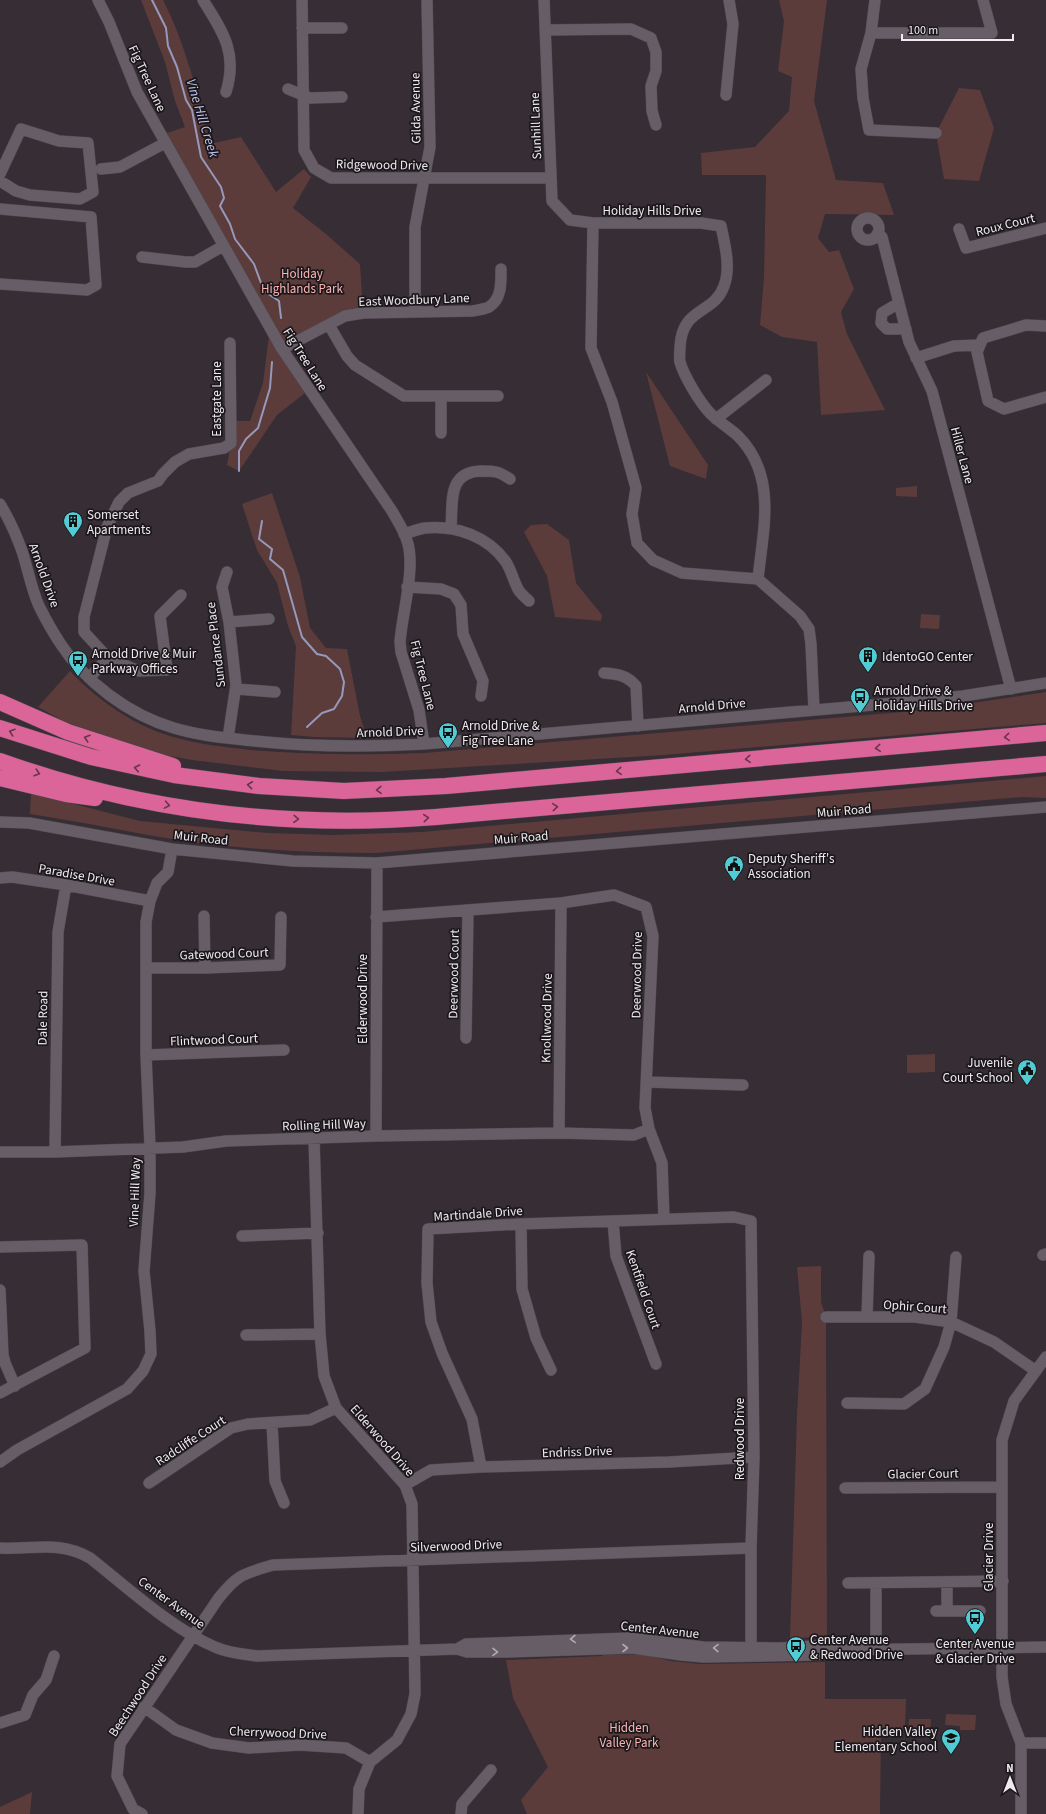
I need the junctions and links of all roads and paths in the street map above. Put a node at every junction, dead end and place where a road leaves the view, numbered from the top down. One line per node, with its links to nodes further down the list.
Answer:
1 (98, 0): 20 (street, Fig Tree Lane)
2 (204, 0): 14 (street)
3 (302, 0): 9 (street, Ridgewood Drive)
4 (427, 0): 23 (street, Gilda Avenue)
5 (544, 0): 11 (street, Sunhill Lane)
6 (729, 0): 16 (street)
7 (875, 0): 12 (street)
8 (983, 0): 12 (street)
9 (302, 28): 10 (street); 15 (street, Ridgewood Drive)
10 (342, 28)
11 (546, 30): 18 (street); 24 (street, Sunhill Lane)
12 (870, 34): 19 (street)
13 (288, 89): 15 (street)
14 (226, 92)
15 (303, 95): 17 (street); 23 (street, Ridgewood Drive)
16 (726, 95)
17 (342, 97)
18 (656, 125)
19 (936, 133)
20 (165, 143): 22 (street); 31 (street, Fig Tree Lane)
21 (1, 169): 25 (street)
22 (101, 169)
23 (425, 178): 24 (street, Ridgewood Drive); 36 (street, Gilda Avenue)
24 (550, 178): 27 (street, Sunhill Lane)
25 (0, 181)
26 (0, 209): 34 (street)
27 (593, 223): 48 (street, Holiday Hills Drive); 55 (street, Holiday Hills Drive)
28 (1046, 228): 29 (street, Roux Court)
29 (959, 229)
30 (877, 234): 35 (street, Hiller Lane)
31 (223, 246): 32 (street); 42 (street, Fig Tree Lane)
32 (142, 257)
33 (501, 269): 36 (street, East Woodbury Lane)
34 (0, 284)
35 (899, 303): 39 (street, Hiller Lane); 39 (street)
36 (415, 311): 37 (street, East Woodbury Lane)
37 (328, 325): 42 (street, East Woodbury Lane); 45 (street)
38 (1046, 326): 41 (street)
39 (906, 329): 43 (street, Hiller Lane)
40 (230, 343): 61 (street, Eastgate Lane)
41 (979, 346): 43 (street); 47 (street)
42 (282, 349): 53 (street, Fig Tree Lane)
43 (916, 358): 66 (street, Hiller Lane)
44 (766, 380): 48 (street)
45 (441, 396): 46 (street); 49 (street)
46 (498, 396)
47 (1046, 397)
48 (716, 419): 55 (street, Holiday Hills Drive)
49 (441, 434)
50 (510, 479): 52 (street)
51 (0, 504): 63 (street, Arnold Drive)
52 (451, 528): 53 (street); 58 (street)
53 (404, 534): 56 (street, Fig Tree Lane)
54 (227, 572): 60 (street, Sundance Place)
55 (758, 579): 70 (street)
56 (407, 586): 68 (street); 75 (street, Fig Tree Lane)
57 (181, 595): 61 (street, Eastgate Lane)
58 (529, 601)
59 (269, 619): 60 (street)
60 (229, 622): 65 (street, Sundance Place)
61 (108, 658): 63 (street)
62 (604, 673): 71 (street)
63 (89, 678): 74 (street, Arnold Drive)
64 (1046, 683): 66 (street, Arnold Drive)
65 (236, 689): 67 (street); 74 (street, Sundance Place)
66 (1011, 689): 70 (street, Arnold Drive)
67 (275, 692)
68 (481, 696)
69 (0, 702): 79 (highway, one-way to 69)
70 (814, 710): 71 (street, Arnold Drive)
71 (638, 726): 75 (street, Arnold Drive)
72 (0, 728): 79 (highway, one-way to 72)
73 (1046, 733): 79 (highway, one-way to 79)
74 (228, 738): 75 (street, Arnold Drive)
75 (424, 744)
76 (0, 761): 80 (highway, one-way to 80)
77 (1046, 764): 80 (highway, one-way to 77)
78 (0, 778): 80 (highway)
79 (203, 780)
80 (129, 797)
81 (1046, 807): 84 (street, Muir Road)
82 (0, 822): 83 (street, Muir Road)
83 (172, 848): 84 (street, Muir Road); 87 (street, Vine Hill Way)
84 (377, 863): 92 (street, Elderwood Drive)
85 (0, 878): 86 (street, Paradise Drive)
86 (66, 885): 87 (street, Paradise Drive); 106 (street, Dale Road)
87 (150, 901): 93 (street, Vine Hill Way)
88 (561, 903): 89 (street, Deerwood Drive); 98 (street, Deerwood Drive); 101 (street, Knollwood Drive)
89 (468, 910): 92 (street, Deerwood Drive); 95 (street, Deerwood Court)
90 (204, 916): 94 (street)
91 (281, 917): 94 (street, Gatewood Court)
92 (376, 917): 102 (street, Elderwood Drive)
93 (146, 968): 94 (street, Gatewood Court); 97 (street, Vine Hill Way)
94 (204, 968)
95 (466, 1038)
96 (284, 1050): 97 (street, Flintwood Court)
97 (146, 1055): 104 (street, Vine Hill Way)
98 (647, 1082): 99 (street); 100 (street, Deerwood Drive)
99 (743, 1085)
100 (649, 1129): 101 (street, Rolling Hill Way); 107 (street, Deerwood Drive)
101 (559, 1133): 102 (street, Rolling Hill Way)
102 (376, 1136): 103 (street, Rolling Hill Way)
103 (314, 1138): 104 (street, Rolling Hill Way); 111 (street, Elderwood Drive)
104 (150, 1147): 106 (street, Rolling Hill Way); 132 (street, Vine Hill Way)
105 (0, 1152): 106 (street, Rolling Hill Way)
106 (55, 1152)
107 (664, 1219): 108 (street, Martindale Drive); 109 (street, Martindale Drive)
108 (751, 1221): 131 (street, Redwood Drive)
109 (613, 1222): 110 (street, Martindale Drive); 123 (street, Kentfield Court)
110 (521, 1224): 124 (street); 133 (street, Martindale Drive)
111 (318, 1233): 112 (street); 121 (street, Elderwood Drive)
112 (242, 1236)
113 (0, 1247): 126 (street)
114 (869, 1256): 118 (street)
115 (956, 1257): 119 (street)
116 (0, 1290): 126 (street)
117 (826, 1317): 118 (street, Ophir Court)
118 (867, 1317): 119 (street, Ophir Court)
119 (951, 1322): 125 (street, Ophir Court); 128 (street)
120 (246, 1334): 121 (street)
121 (320, 1334): 129 (street, Elderwood Drive)
122 (1046, 1357): 125 (street, Glacier Drive)
123 (656, 1364)
124 (551, 1370)
125 (1036, 1371): 136 (street, Glacier Drive)
126 (15, 1386): 127 (street)
127 (0, 1393)
128 (847, 1403)
129 (336, 1408): 130 (street, Radcliffe Court); 135 (street, Elderwood Drive)
130 (272, 1423): 134 (street, Radcliffe Court); 138 (street)
131 (754, 1457): 133 (street, Endriss Drive); 140 (street, Redwood Drive)
132 (0, 1462)
133 (481, 1467): 135 (street, Endriss Drive)
134 (149, 1483)
135 (405, 1485): 141 (street, Elderwood Drive)
136 (1001, 1487): 137 (street, Glacier Court); 142 (street, Glacier Drive)
137 (845, 1488)
138 (284, 1503)
139 (0, 1548): 147 (street, Center Avenue)
140 (751, 1548): 141 (street, Silverwood Drive); 152 (street, Redwood Drive)
141 (412, 1560): 147 (street, Silverwood Drive); 151 (street, Elderwood Drive)
142 (1003, 1581): 143 (street); 148 (street, Glacier Drive)
143 (947, 1582): 145 (street); 146 (street)
144 (848, 1583): 145 (street)
145 (876, 1583): 150 (street)
146 (980, 1611)
147 (193, 1636): 151 (street, Center Avenue); 154 (street, Beechwood Drive)
148 (1002, 1647): 149 (street, Center Avenue); 150 (street, Center Avenue); 157 (street, Glacier Drive)
149 (1046, 1647)
150 (876, 1648): 152 (street, Center Avenue)
151 (415, 1651): 152 (street, Center Avenue); 158 (street, Elderwood Drive)
152 (751, 1652)
153 (54, 1656): 155 (street)
154 (144, 1707): 158 (street, Cherrywood Drive); 160 (street, Beechwood Drive)
155 (0, 1723)
156 (1046, 1742): 157 (street)
157 (1021, 1743): 163 (street, Glacier Drive)
158 (370, 1762): 161 (street, Elderwood Drive)
159 (491, 1770): 162 (street)
160 (134, 1812)
161 (358, 1814)
162 (460, 1814)
163 (1021, 1814)

